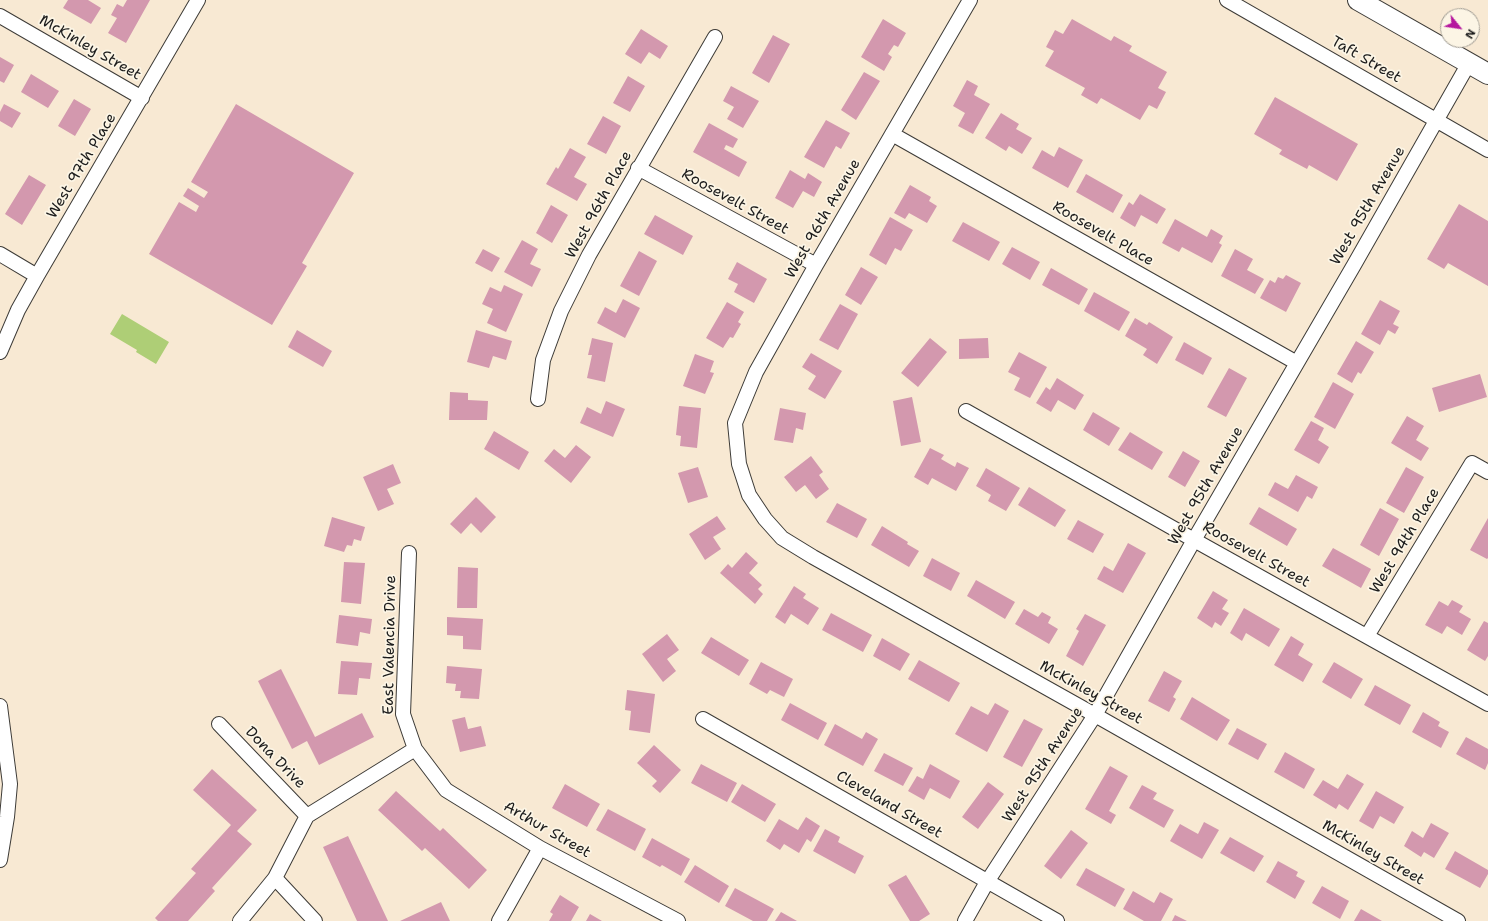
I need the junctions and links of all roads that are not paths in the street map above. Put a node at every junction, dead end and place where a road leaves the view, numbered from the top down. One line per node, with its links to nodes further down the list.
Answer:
1 (198, 0): 9 (street, West 97th Place)
2 (970, 0): 11 (street, West 96th Avenue)
3 (1227, 0): 10 (street, Taft Street)
4 (1358, 0): 7 (main road)
5 (0, 16): 9 (street, McKinley Street)
6 (715, 37): 13 (street, West 96th Place)
7 (1469, 63): 8 (main road); 10 (street, West 95th Avenue)
8 (1488, 74)
9 (142, 98): 16 (street, West 97th Place)
10 (1436, 120): 12 (street, Taft Street); 18 (street, West 95th Avenue)
11 (892, 134): 15 (street, West 96th Avenue); 18 (street, Roosevelt Place)
12 (1488, 150)
13 (638, 168): 15 (street, Roosevelt Street); 19 (street, West 96th Place)
14 (0, 254): 16 (street)
15 (816, 265): 21 (street, West 96th Avenue)
16 (37, 276): 17 (street, West 97th Place)
17 (0, 352)
18 (1297, 363): 23 (street, West 95th Avenue)
19 (538, 399)
20 (966, 411): 23 (street, Roosevelt Street)
21 (739, 464): 28 (street, McKinley Street)
22 (1488, 472): 25 (street, West 94th Place)
23 (1194, 540): 25 (street, Roosevelt Street); 28 (street, West 95th Avenue)
24 (409, 553): 31 (street, East Valencia Drive)
25 (1367, 636): 26 (street, Roosevelt Street)
26 (1488, 704)
27 (0, 706): 34 (street)
28 (1095, 715): 36 (street, West 95th Avenue); 43 (street, McKinley Street)
29 (703, 719): 36 (street, Cleveland Street)
30 (219, 724): 32 (street, Dona Drive)
31 (415, 749): 32 (street); 33 (street, Arthur Street)
32 (307, 816): 35 (street)
33 (540, 848): 39 (street); 40 (street, Arthur Street)
34 (0, 860)
35 (275, 878): 37 (street); 38 (street)
36 (988, 882): 41 (street, West 95th Avenue); 42 (street, Cleveland Street)
37 (240, 921)
38 (316, 921)
39 (499, 921)
40 (678, 921)
41 (965, 921)
42 (1058, 921)
43 (1458, 921)

